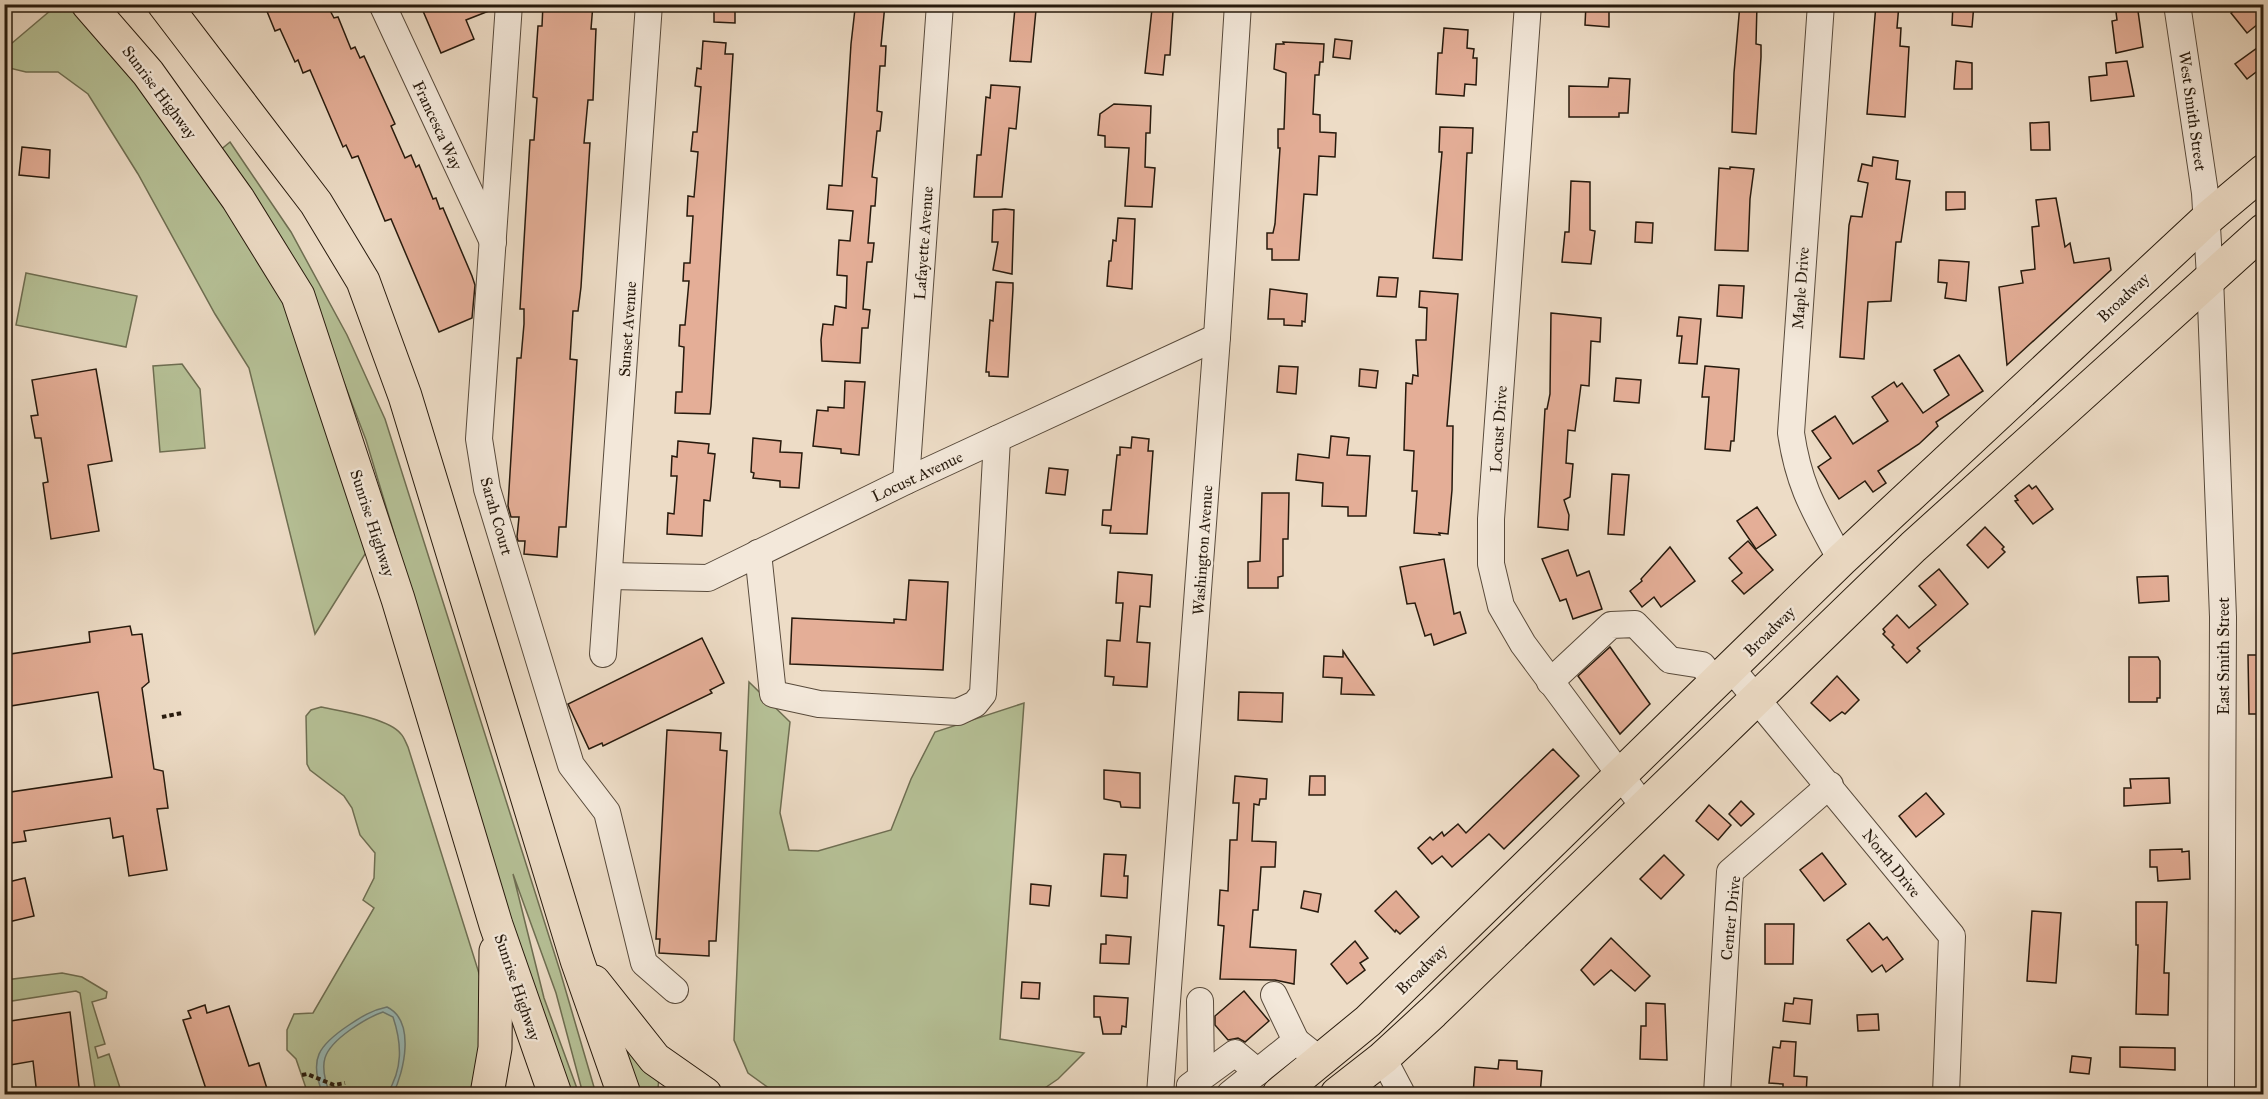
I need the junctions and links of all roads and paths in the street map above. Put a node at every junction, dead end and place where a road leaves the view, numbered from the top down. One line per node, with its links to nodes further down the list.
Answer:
1 (88, 4): 31 (main road, Sunrise Highway)
2 (164, 4): 32 (main road)
3 (382, 4): 14 (street, Francesca Way)
4 (509, 4): 14 (street, Sarah Court)
5 (649, 4): 21 (street, Sunset Avenue)
6 (940, 4): 18 (street, Lafayette Avenue)
7 (1238, 4): 16 (street, Washington Avenue)
8 (1528, 4): 24 (street, Locust Drive)
9 (1821, 4): 20 (street, Maple Drive)
10 (2177, 4): 12 (street, West Smith Street)
11 (2264, 171): 12 (main road, Broadway)
12 (2208, 218): 15 (street, East Smith Street); 20 (main road, Broadway)
13 (2264, 230): 15 (main road)
14 (494, 245): 33 (street, Sarah Court)
15 (2210, 277): 25 (main road); 52 (street, East Smith Street)
16 (1217, 337): 17 (street, Locust Avenue); 42 (street, Washington Avenue)
17 (997, 439): 18 (street, Locust Avenue); 19 (street)
18 (906, 481): 19 (street, Locust Avenue)
19 (759, 554): 21 (street, Locust Avenue)
20 (1841, 560): 23 (main road, Broadway)
21 (610, 576): 22 (street, Sunset Avenue)
22 (603, 654)
23 (1724, 675): 24 (street, North Drive); 25 (street, North Drive); 28 (main road, Broadway)
24 (1550, 682): 28 (street, Locust Drive)
25 (1756, 696): 29 (street, North Drive); 30 (main road)
26 (183, 713): 27 (path)
27 (162, 717)
28 (1619, 777): 30 (street, Locust Drive); 36 (main road, Broadway)
29 (1830, 785): 50 (street, Center Drive); 51 (street, North Drive)
30 (1644, 807): 37 (main road)
31 (496, 925): 44 (main road); 45 (main road, Sunrise Highway)
32 (577, 960): 46 (main road); 47 (main road)
33 (675, 990)
34 (1274, 994): 36 (street)
35 (1200, 1001): 41 (street)
36 (1308, 1050): 40 (main road, Broadway)
37 (1383, 1059): 48 (main road); 49 (street)
38 (302, 1075): 39 (path)
39 (345, 1083)
40 (1268, 1083): 41 (street); 43 (street)
41 (1194, 1086): 42 (street)
42 (1161, 1090)
43 (1234, 1093)
44 (487, 1095)
45 (555, 1095)
46 (624, 1095)
47 (705, 1095)
48 (1337, 1095)
49 (1402, 1095)
50 (1717, 1095)
51 (1946, 1095)
52 (2221, 1095)

